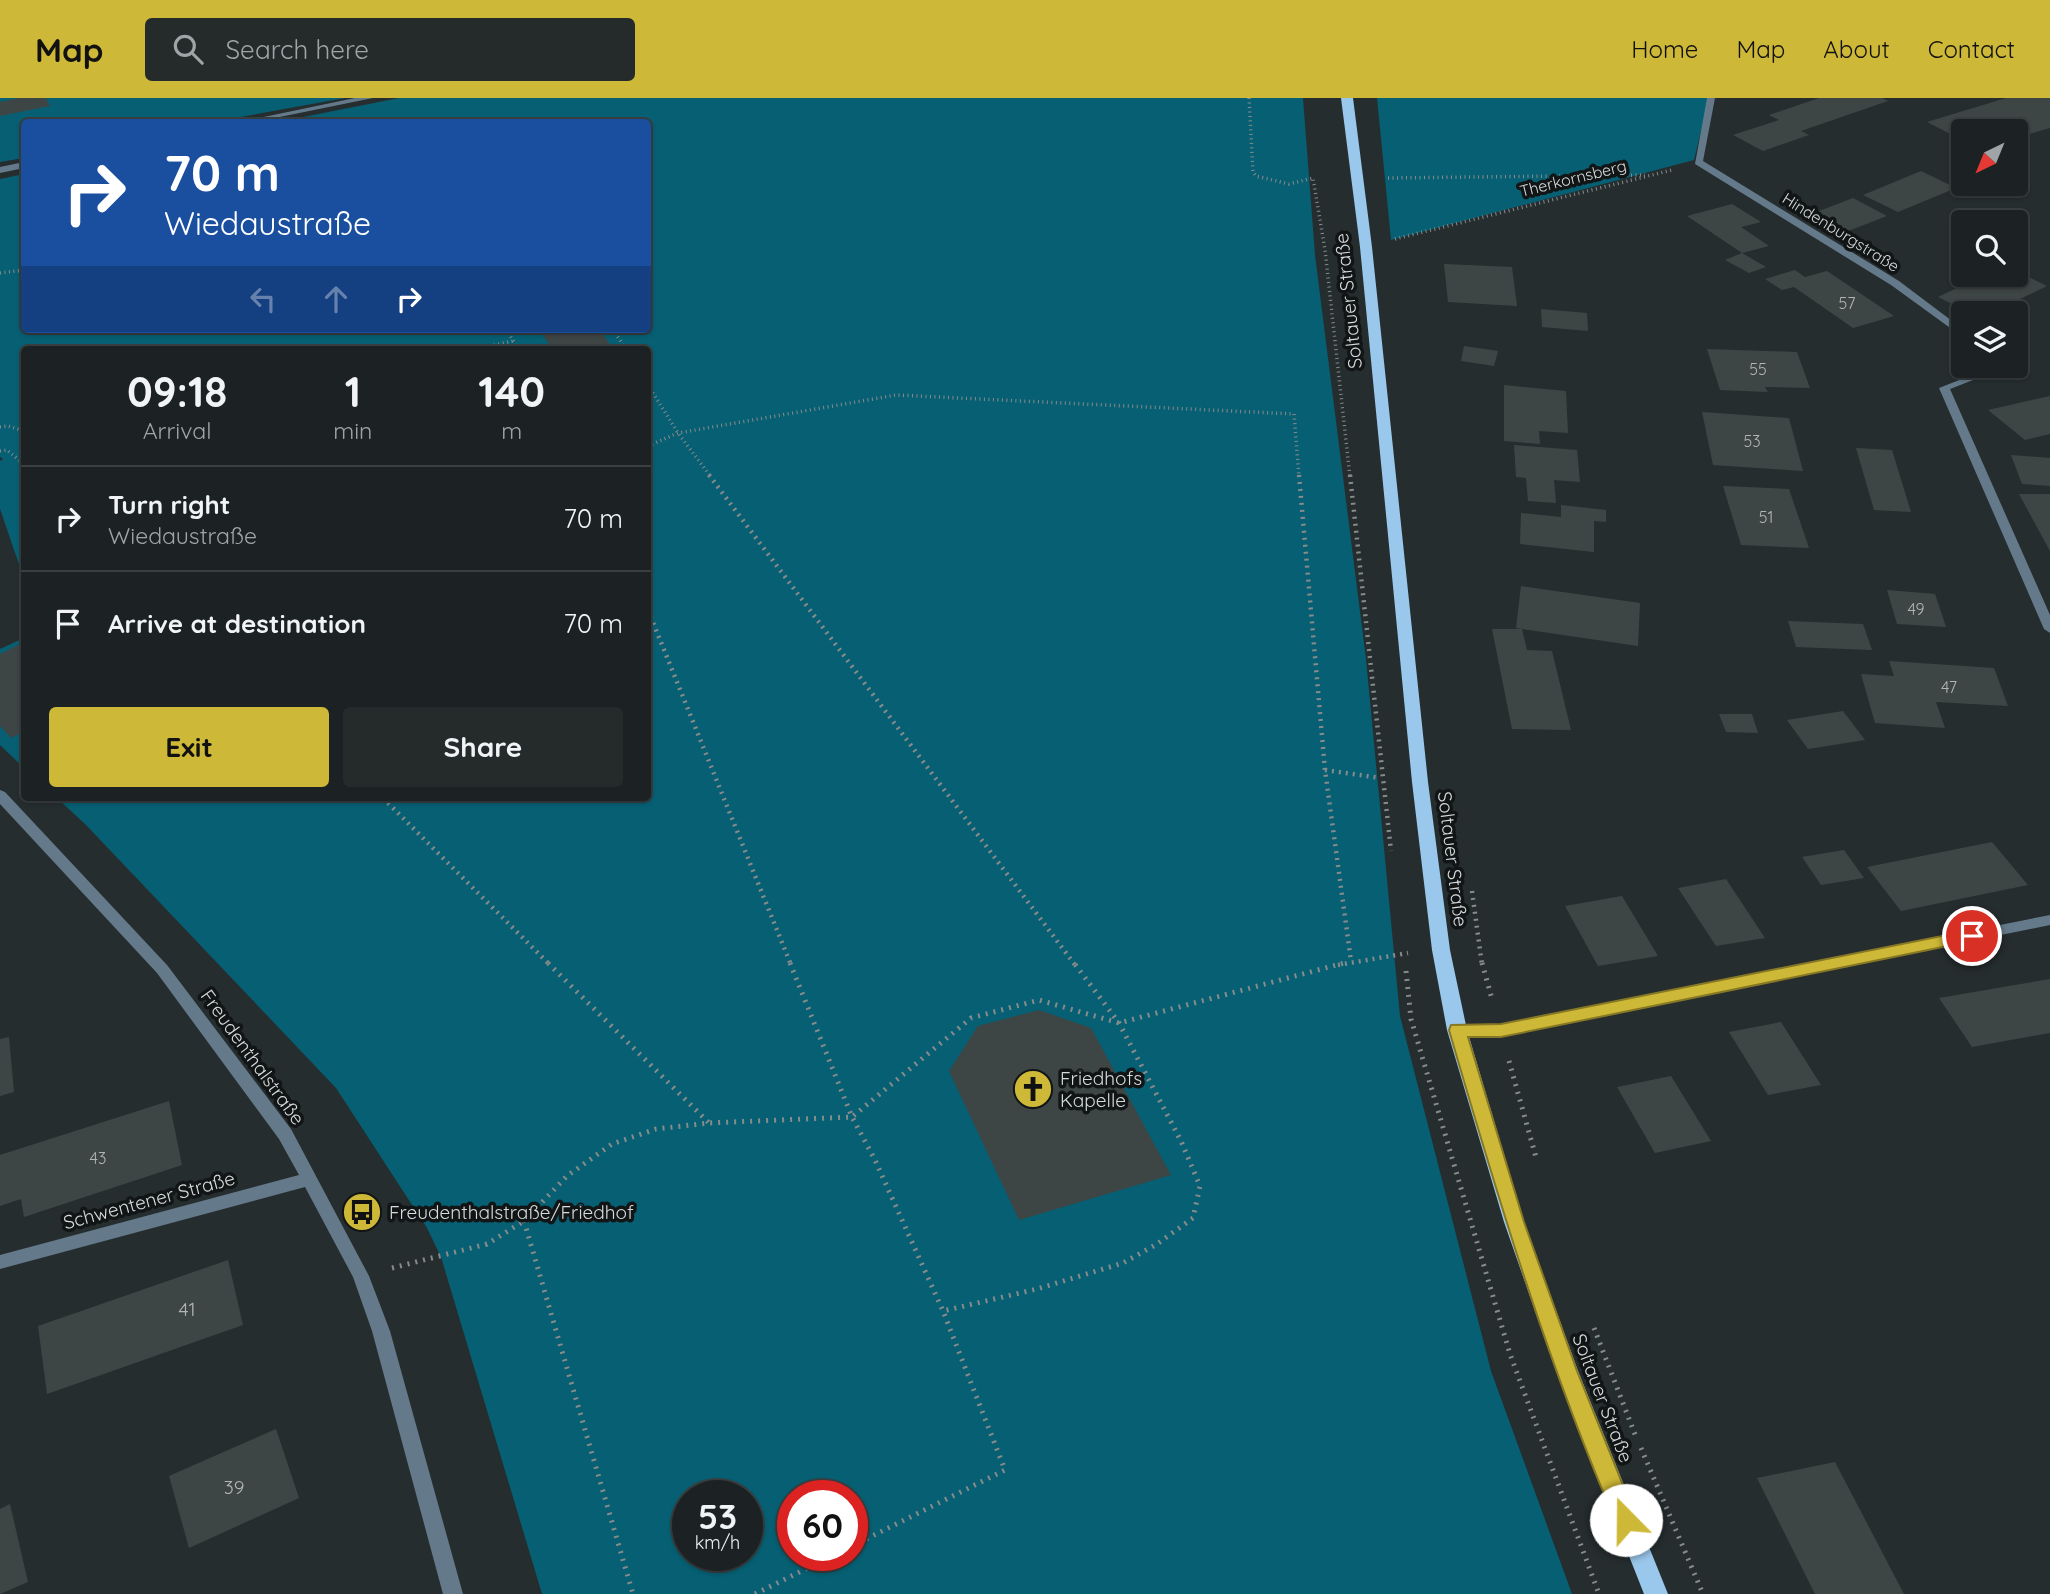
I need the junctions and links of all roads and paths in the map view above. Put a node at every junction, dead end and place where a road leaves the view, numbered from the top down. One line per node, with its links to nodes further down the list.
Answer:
1 (369, 98): 5 (street)
2 (1249, 98): 10 (path)
3 (1347, 98): 31 (main road, Soltauer Straße)
4 (1710, 98): 6 (street)
5 (260, 119)
6 (1698, 162): 9 (path, Therkornsberg); 15 (street, Hindenburgstraße)
7 (21, 166): 8 (street)
8 (0, 170)
9 (1654, 174): 11 (path); 12 (path, Therkornsberg)
10 (1313, 178)
11 (1383, 178)
12 (1391, 240)
13 (21, 270): 14 (path)
14 (0, 273)
15 (1951, 325)
16 (508, 333): 17 (path)
17 (513, 341): 18 (path); 19 (path)
18 (490, 346)
19 (516, 346)
20 (1971, 378): 29 (street)
21 (651, 396): 24 (path)
22 (0, 427): 23 (path)
23 (21, 430)
24 (678, 433): 25 (path); 30 (path); 38 (path)
25 (651, 445)
26 (0, 451): 27 (path)
27 (21, 462)
28 (651, 617): 41 (path)
29 (2050, 629)
30 (1325, 770): 31 (path); 37 (path)
31 (1420, 782): 36 (main road, Soltauer Straße)
32 (0, 795): 44 (street, Freudenthalstraße)
33 (386, 801): 42 (path)
34 (1471, 882): 40 (path)
35 (2050, 920): 40 (street)
36 (1441, 950): 37 (path); 39 (main road, Soltauer Straße)
37 (1350, 961): 38 (path)
38 (1119, 1023): 41 (path); 48 (path)
39 (1457, 1030): 40 (street); 55 (main road, Soltauer Straße)
40 (1501, 1030): 43 (path)
41 (852, 1116): 42 (path); 48 (path)
42 (709, 1124): 45 (path)
43 (1538, 1165)
44 (309, 1179): 46 (street, Schwentener Straße); 47 (street, Freudenthalstraße)
45 (524, 1221): 47 (path); 53 (path)
46 (0, 1262)
47 (361, 1276): 52 (street, Freudenthalstraße)
48 (943, 1311): 50 (path)
49 (1591, 1320): 56 (path)
50 (868, 1538)
51 (802, 1571): 54 (path)
52 (453, 1594)
53 (634, 1594)
54 (755, 1594)
55 (1656, 1594)
56 (1703, 1594)

